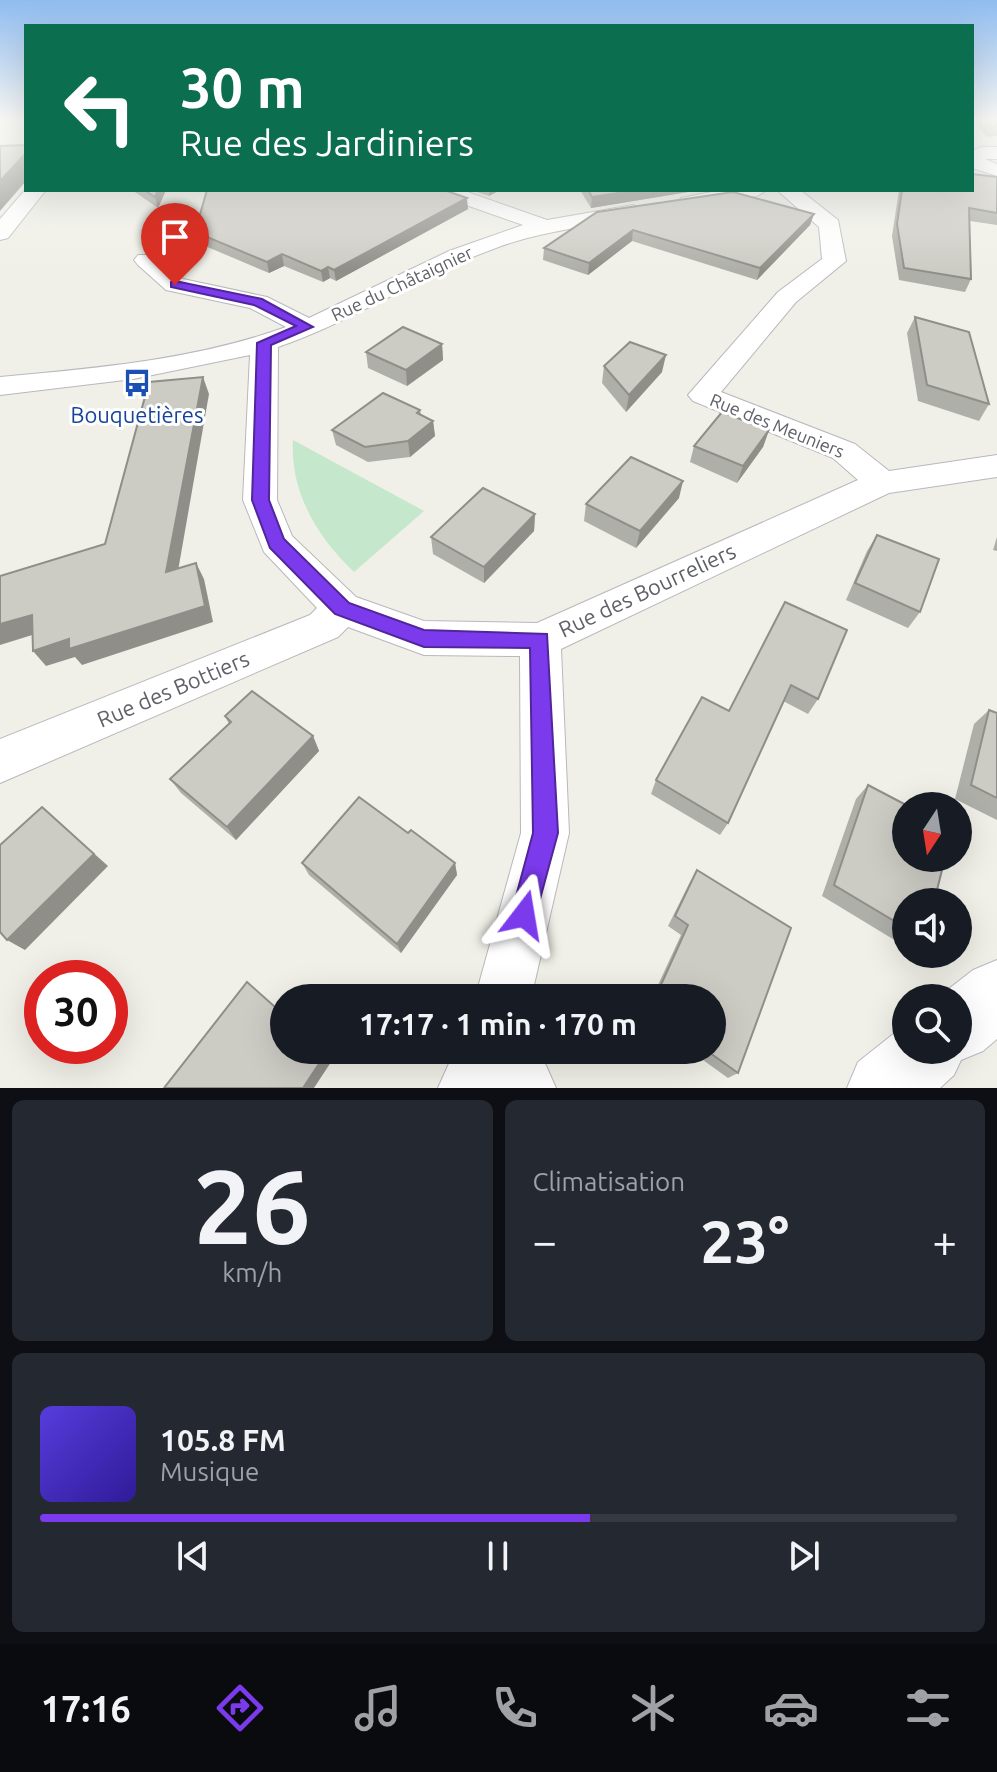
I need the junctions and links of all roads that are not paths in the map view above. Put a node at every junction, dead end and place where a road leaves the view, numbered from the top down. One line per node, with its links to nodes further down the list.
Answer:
1 (34, 192): 6 (street)
2 (448, 192): 5 (street)
3 (745, 192): 5 (street, Rue du Châtaignier)
4 (789, 192): 12 (street, Rue des Meuniers)
5 (545, 226): 8 (street, Rue du Châtaignier)
6 (0, 233)
7 (146, 260): 8 (street)
8 (307, 327): 9 (street, Rue du Châtaignier)
9 (264, 343): 10 (street, Rue du Châtaignier); 13 (street)
10 (0, 386)
11 (978, 468): 12 (street, Rue des Bourreliers)
12 (882, 483): 14 (street, Rue des Bourreliers)
13 (342, 608): 14 (street); 15 (street, Rue des Bottiers)
14 (540, 640): 16 (street, Rue des Bourreliers)
15 (0, 761)
16 (507, 984)
17 (997, 994): 18 (street)
18 (972, 1015)
19 (479, 1064): 22 (street)
20 (514, 1064): 23 (street)
21 (912, 1064): 24 (street)
22 (468, 1088)
23 (526, 1088)
24 (884, 1088)

